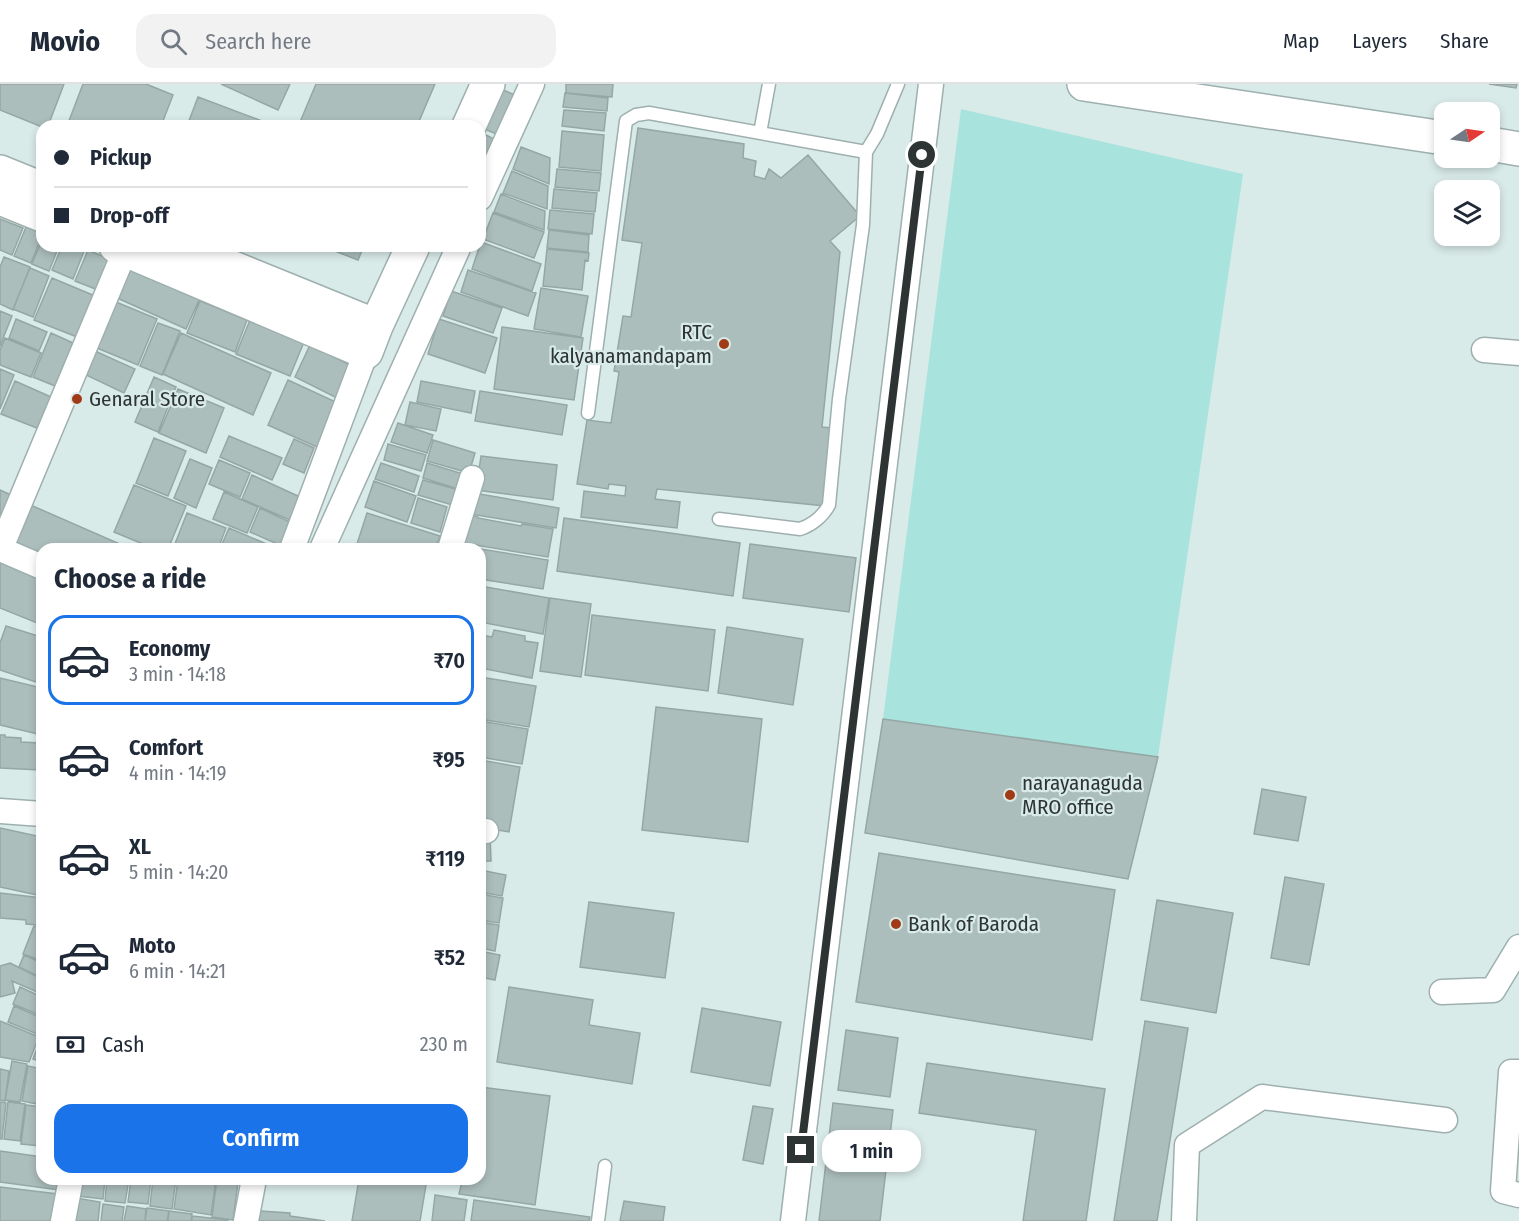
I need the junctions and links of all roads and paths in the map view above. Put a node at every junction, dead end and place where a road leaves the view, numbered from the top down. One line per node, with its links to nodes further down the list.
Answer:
1 (488, 84): 7 (street)
2 (532, 84): 14 (street)
3 (769, 84): 8 (lane)
4 (898, 84): 12 (lane)
5 (931, 84): 48 (street)
6 (1084, 84): 9 (street)
7 (472, 120)
8 (760, 133): 12 (lane); 27 (lane)
9 (1434, 136)
10 (1500, 146): 11 (street)
11 (1519, 149)
12 (866, 152): 29 (lane)
13 (0, 172): 15 (street)
14 (486, 185)
15 (36, 187)
16 (0, 198): 17 (street)
17 (36, 213)
18 (121, 252): 33 (street)
19 (136, 252): 24 (street)
20 (210, 252): 23 (street)
21 (410, 252): 24 (street)
22 (456, 252): 31 (street)
23 (231, 256): 24 (street)
24 (371, 339): 30 (street)
25 (1484, 350): 26 (street)
26 (1519, 353)
27 (588, 413)
28 (472, 478): 32 (street)
29 (719, 519)
30 (293, 543)
31 (325, 543)
32 (452, 543)
33 (0, 550): 34 (street)
34 (36, 565)
35 (0, 811): 36 (street)
36 (36, 814)
37 (1519, 947): 38 (street)
38 (1442, 992)
39 (1519, 1072): 44 (street)
40 (1445, 1120): 49 (street)
41 (604, 1166): 47 (lane)
42 (70, 1185): 45 (street)
43 (253, 1185): 46 (street)
44 (1519, 1194)
45 (63, 1221)
46 (246, 1221)
47 (598, 1221)
48 (793, 1221)
49 (1184, 1221)

